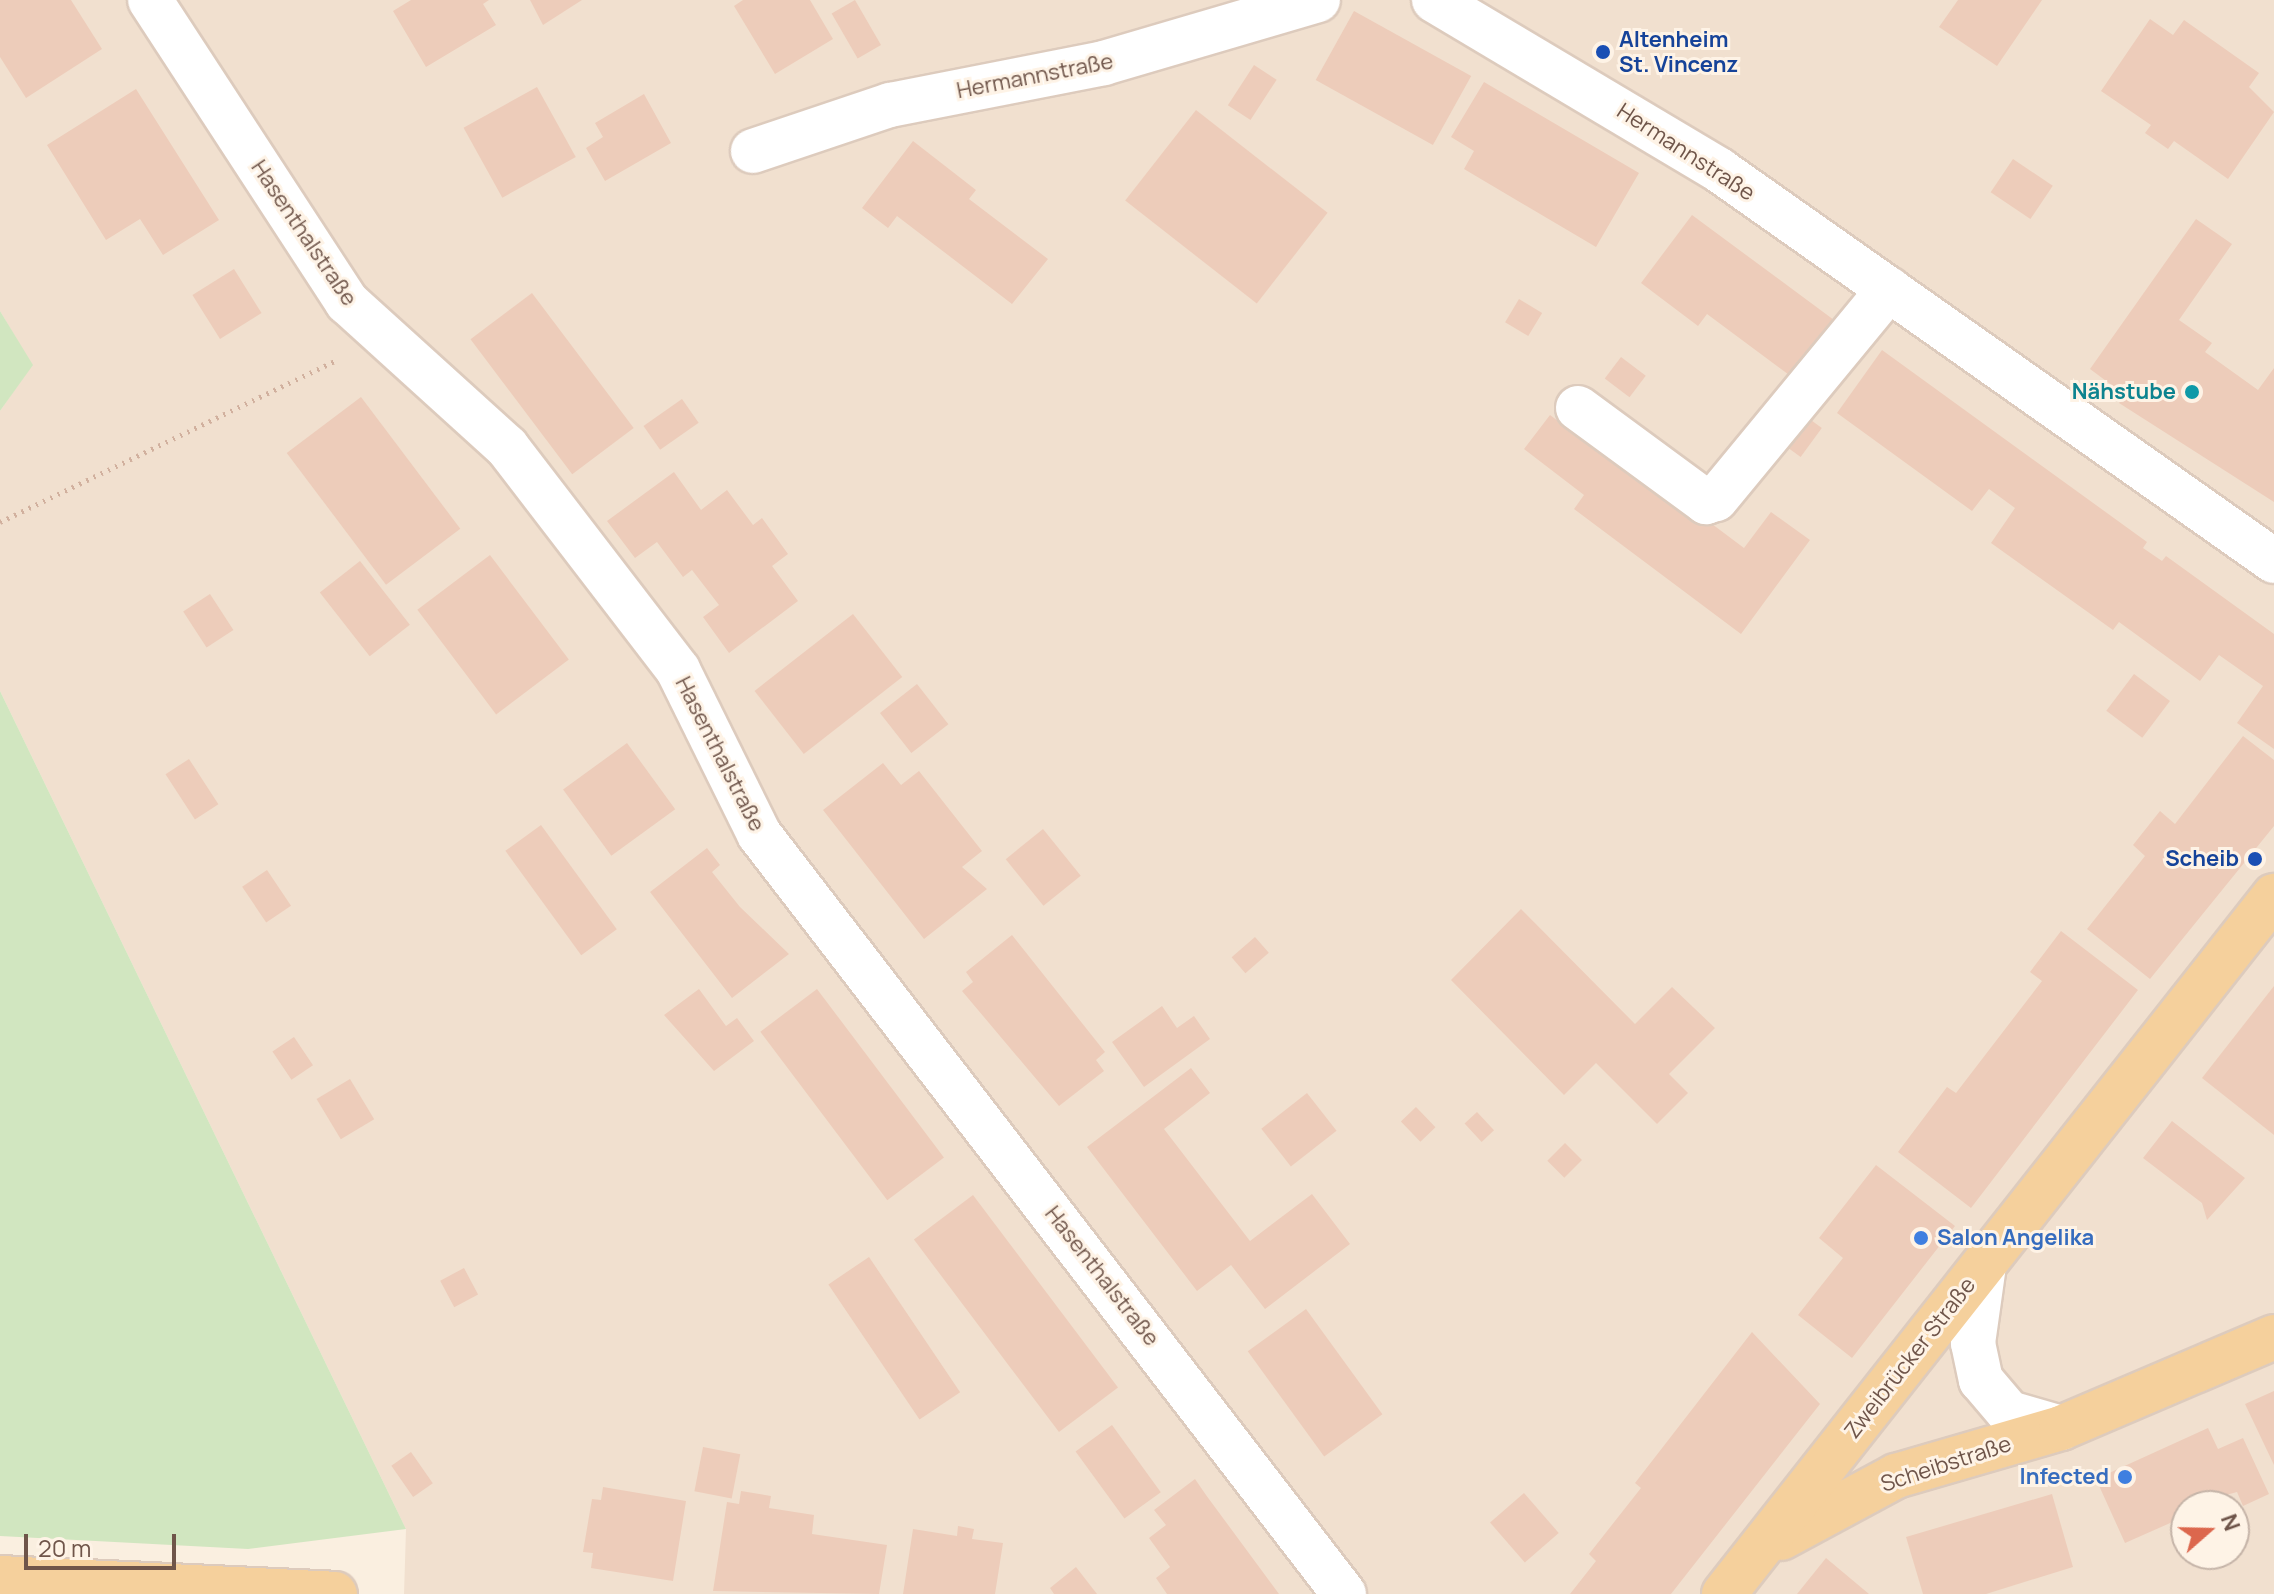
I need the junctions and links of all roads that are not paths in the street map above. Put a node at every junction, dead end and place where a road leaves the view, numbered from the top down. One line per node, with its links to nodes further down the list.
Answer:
1 (150, 0): 15 (street, Hasenthalstraße)
2 (1318, 0): 4 (street, Hermannstraße)
3 (1434, 0): 5 (street, Hermannstraße)
4 (753, 151)
5 (1889, 289): 6 (street); 7 (street, Hermannstraße)
6 (1578, 408)
7 (2274, 561)
8 (2274, 896): 9 (main road, Zweibrücker Straße)
9 (1984, 1265): 11 (street, Scheibstraße); 12 (main road, Zweibrücker Straße)
10 (2274, 1337): 11 (main road, Scheibstraße)
11 (2061, 1428): 12 (main road, Scheibstraße)
12 (1752, 1557): 16 (main road, Zweibrücker Straße)
13 (0, 1578): 14 (main road)
14 (335, 1594)
15 (1344, 1594)
16 (1724, 1594)

